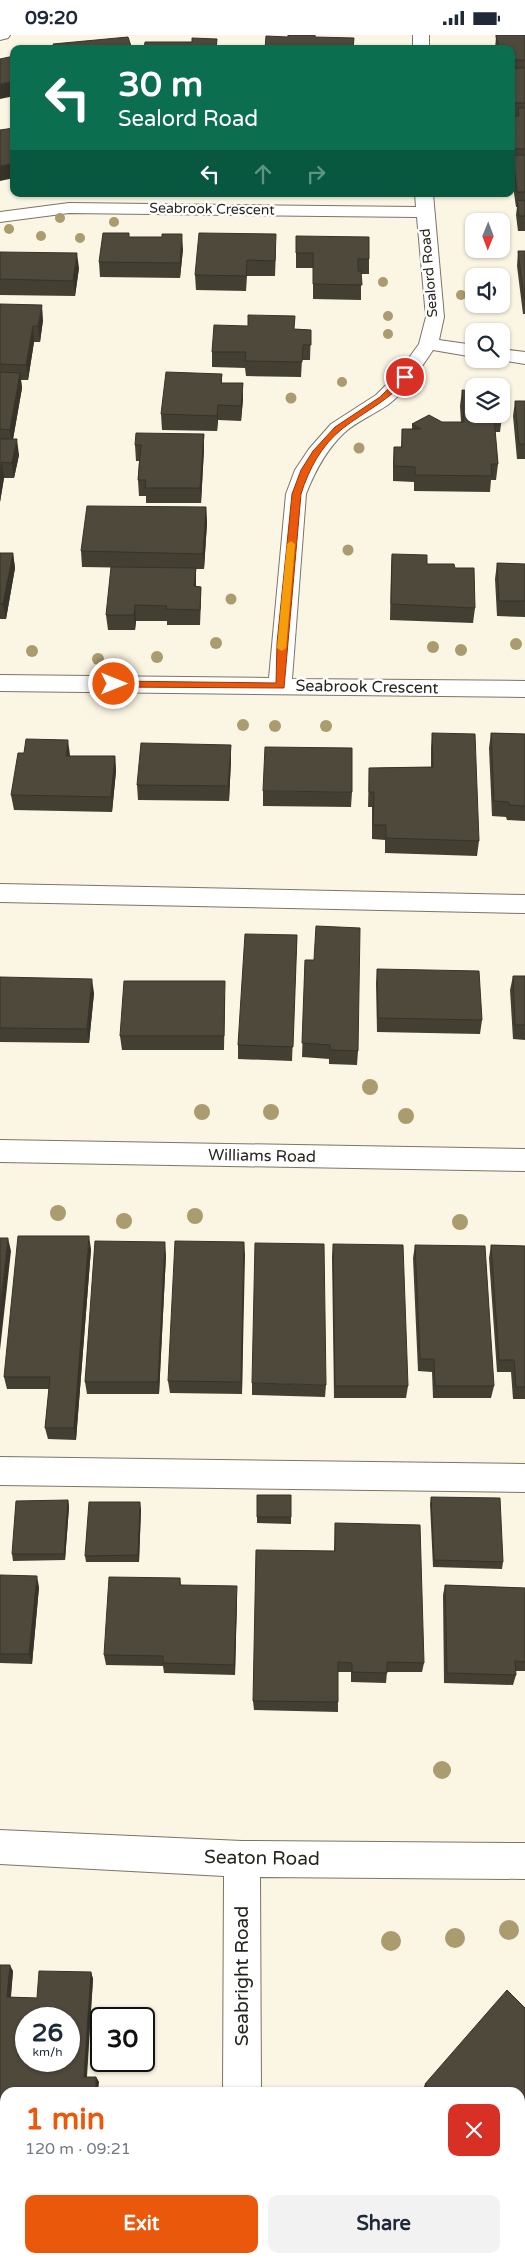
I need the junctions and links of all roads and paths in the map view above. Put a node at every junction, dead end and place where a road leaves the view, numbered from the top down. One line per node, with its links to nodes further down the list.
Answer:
1 (424, 203): 2 (street, Seabrook Crescent); 3 (street, Sealord Road)
2 (0, 217)
3 (428, 344): 4 (street); 8 (street, Sealord Road)
4 (465, 350)
5 (510, 356): 6 (street)
6 (525, 358)
7 (0, 683): 8 (street, Seabrook Crescent)
8 (280, 686): 9 (street, Seabrook Crescent)
9 (525, 689)
10 (0, 893): 11 (street)
11 (525, 904)
12 (0, 1151): 13 (street, Williams Road)
13 (525, 1160)
14 (0, 1471): 15 (street)
15 (525, 1479)
16 (0, 1847): 17 (street, Seaton Road)
17 (242, 1859): 18 (street, Seaton Road); 19 (street, Seabright Road)
18 (525, 1861)
19 (242, 2087)

